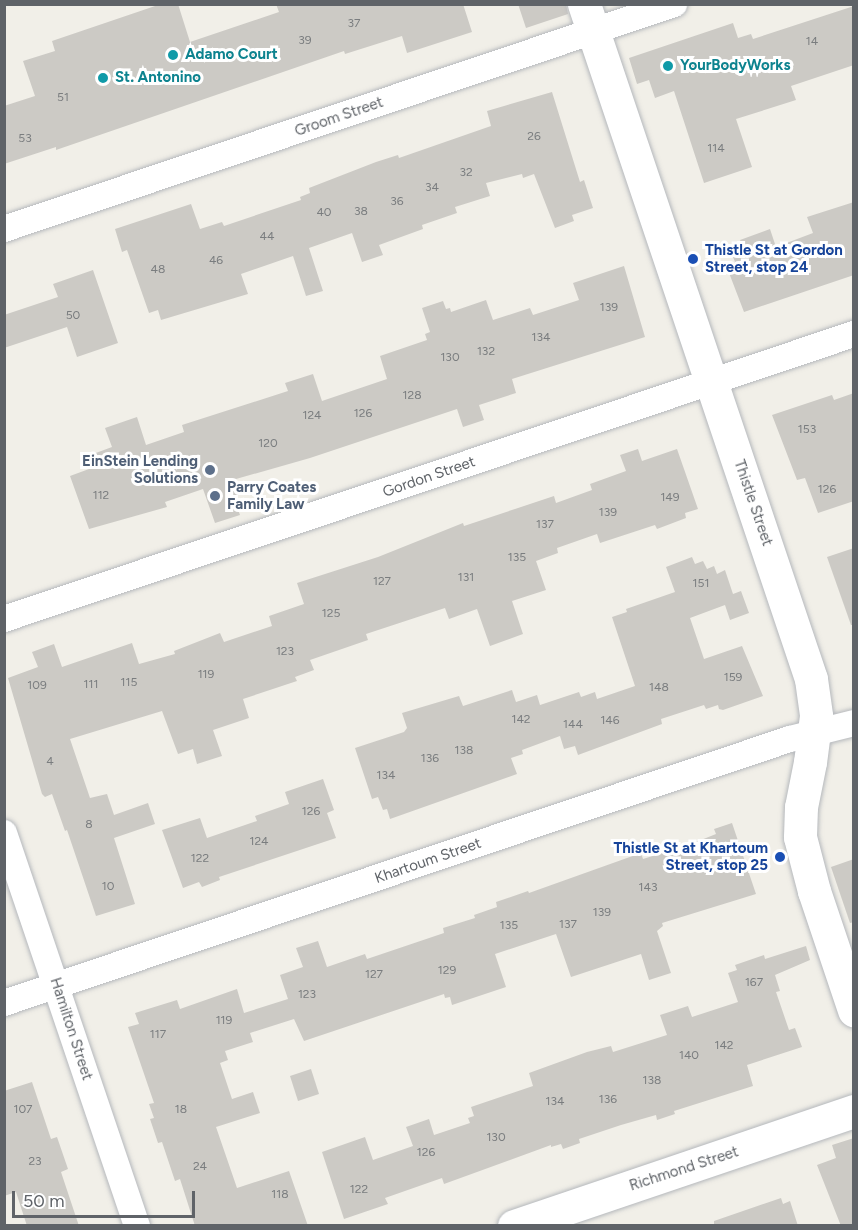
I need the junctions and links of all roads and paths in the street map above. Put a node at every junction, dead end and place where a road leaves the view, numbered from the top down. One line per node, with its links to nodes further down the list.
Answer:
1 (674, 4): 2 (street, Groom Street)
2 (589, 18): 3 (street, Groom Street); 5 (street, Thistle Street)
3 (4, 229)
4 (854, 334): 5 (street, Gordon Street)
5 (712, 382): 6 (street, Gordon Street); 8 (street, Thistle Street)
6 (4, 619)
7 (854, 723): 8 (street, Khartoum Street)
8 (815, 734): 10 (street, Khartoum Street); 12 (street, Thistle Street)
9 (4, 833): 10 (street, Hamilton Street)
10 (57, 985): 11 (street, Khartoum Street); 15 (street, Hamilton Street)
11 (4, 1003)
12 (854, 1010)
13 (854, 1111): 14 (street, Richmond Street)
14 (528, 1223)
15 (137, 1226)

